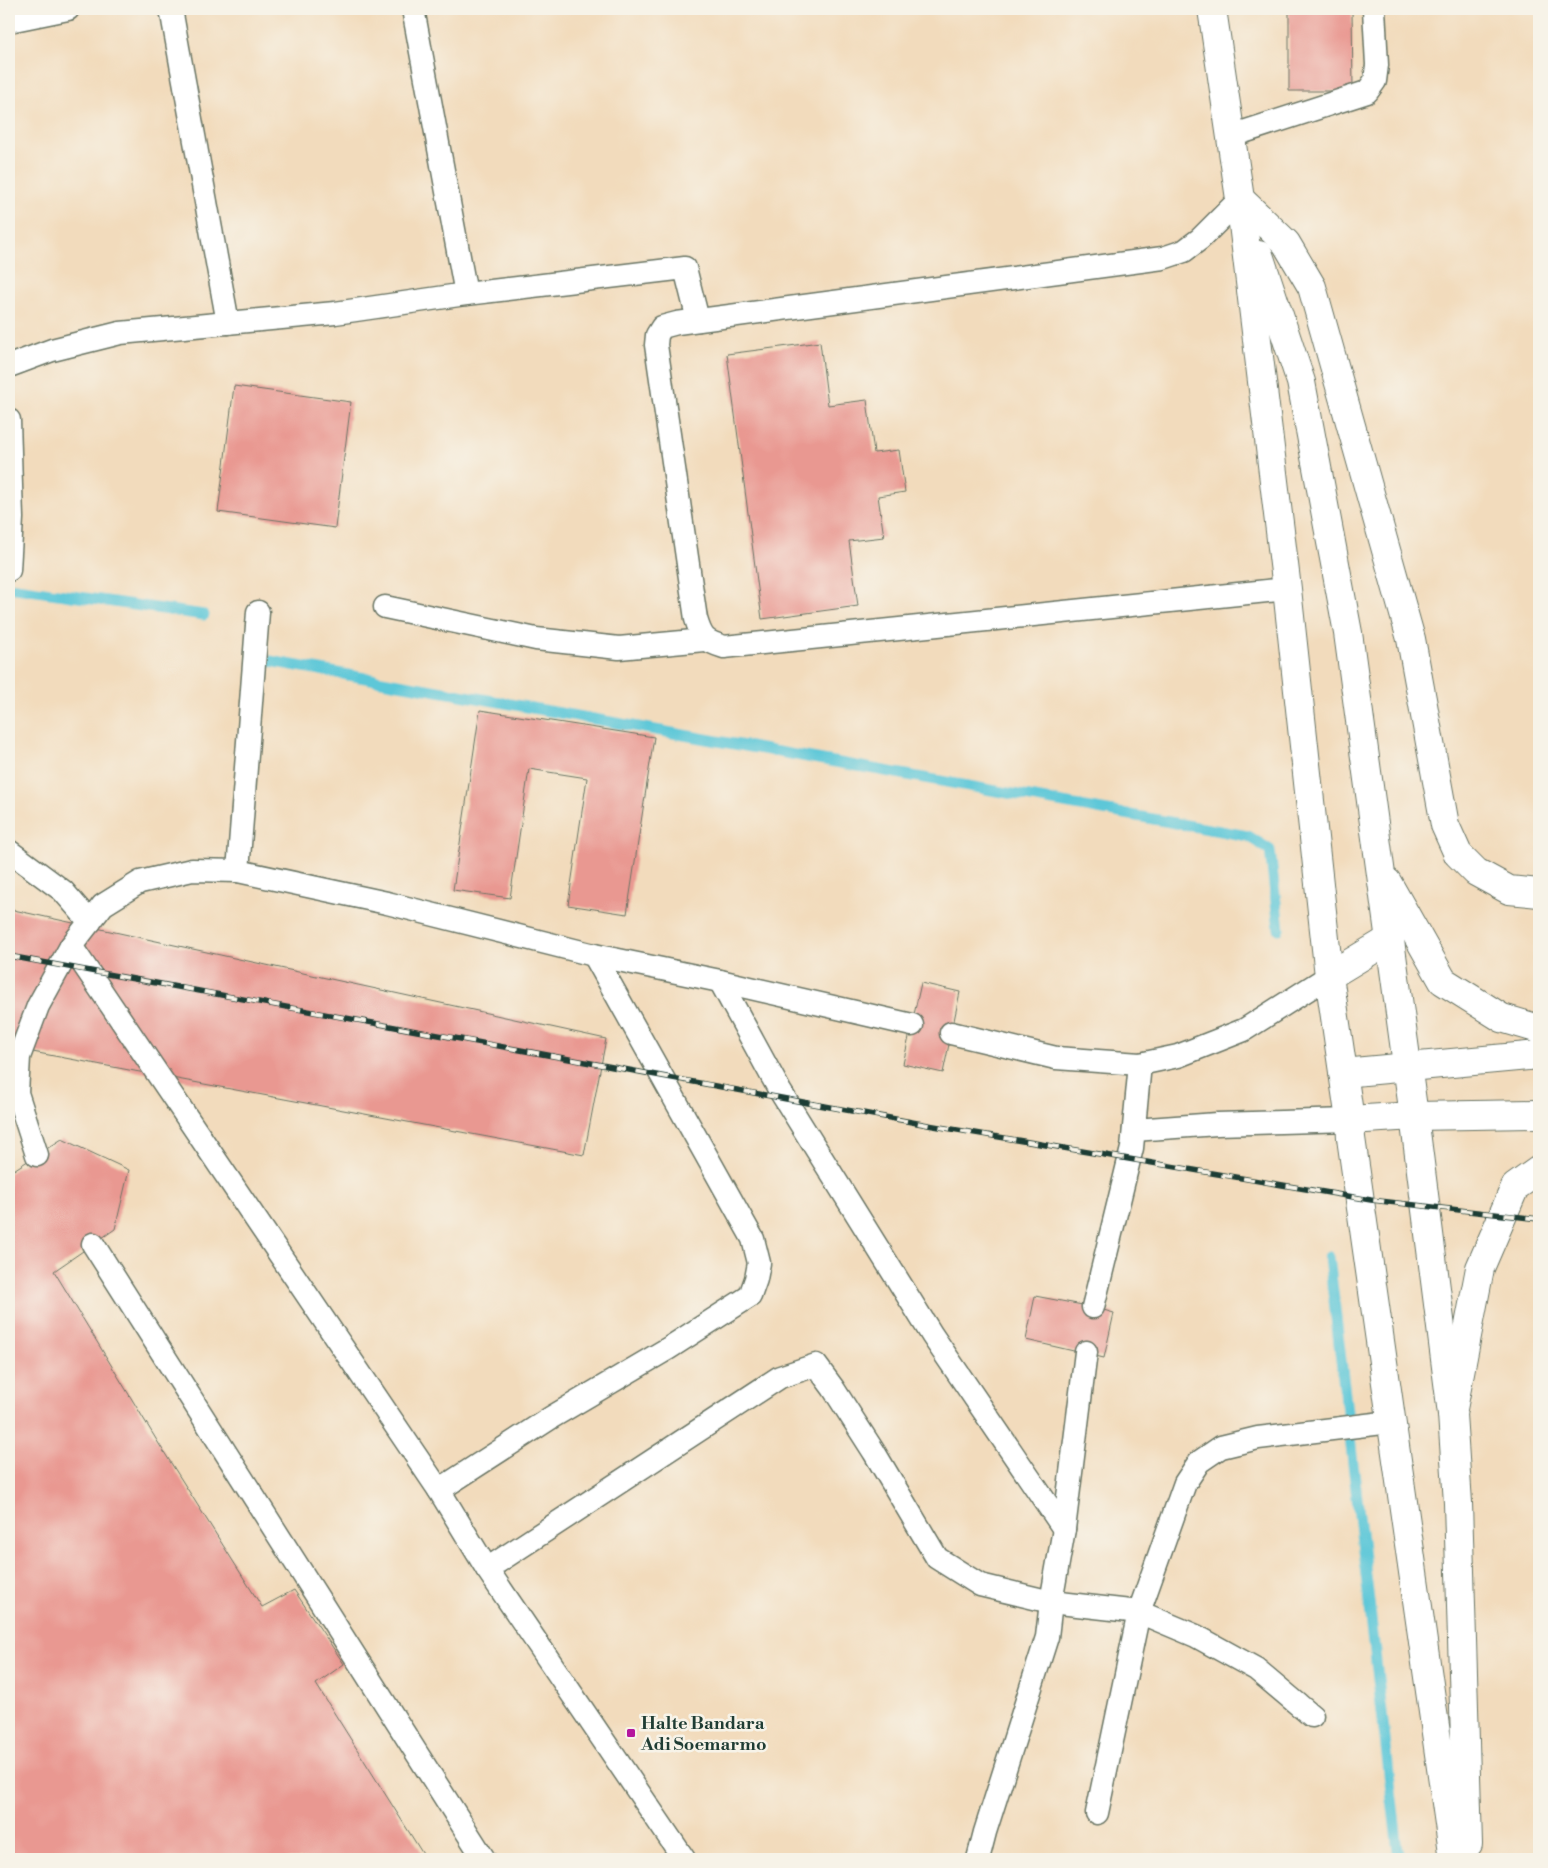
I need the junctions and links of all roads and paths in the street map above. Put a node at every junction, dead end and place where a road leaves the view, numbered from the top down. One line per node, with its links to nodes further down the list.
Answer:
1 (68, 9): 6 (lane)
2 (171, 9): 11 (lane)
3 (413, 9): 9 (lane)
4 (1212, 9): 7 (main road)
5 (1374, 9): 7 (lane)
6 (9, 20)
7 (1231, 136): 8 (main road)
8 (1240, 199): 10 (lane); 15 (main road); 20 (main road); 22 (main road)
9 (466, 294): 10 (lane); 11 (lane)
10 (698, 320): 18 (lane)
11 (228, 324): 12 (lane)
12 (9, 366)
13 (9, 420): 14 (lane)
14 (9, 570)
15 (1287, 589): 18 (lane); 27 (main road)
16 (385, 607): 18 (lane)
17 (258, 612): 21 (lane)
18 (704, 640)
19 (9, 851): 23 (lane)
20 (1379, 868): 24 (main road); 30 (main road)
21 (238, 871): 23 (lane); 26 (lane)
22 (1539, 893)
23 (90, 922): 25 (lane)
24 (1390, 939): 27 (main road); 34 (main road)
25 (71, 946): 40 (lane); 47 (lane)
26 (594, 955): 28 (lane); 47 (lane)
27 (1329, 976): 33 (lane); 35 (main road)
28 (720, 981): 29 (lane); 48 (lane)
29 (912, 1026)
30 (1539, 1029)
31 (951, 1033): 33 (lane)
32 (1539, 1055): 34 (main road)
33 (1140, 1064): 39 (lane)
34 (1407, 1067): 35 (main road); 37 (main road)
35 (1343, 1073): 38 (main road)
36 (1539, 1114): 37 (main road)
37 (1414, 1116): 38 (main road); 45 (main road)
38 (1350, 1120): 39 (lane); 46 (main road)
39 (1134, 1130): 43 (lane)
40 (37, 1155)
41 (1539, 1170): 45 (main road)
42 (93, 1244): 54 (lane)
43 (1093, 1307)
44 (1086, 1352): 48 (lane)
45 (1452, 1414): 58 (main road)
46 (1382, 1423): 51 (lane); 57 (main road)
47 (439, 1490): 49 (lane)
48 (1064, 1529): 50 (lane)
49 (487, 1569): 50 (lane); 55 (lane)
50 (1051, 1602): 51 (lane); 56 (lane)
51 (1140, 1612): 52 (lane); 53 (lane)
52 (1312, 1716)
53 (1096, 1813)
54 (484, 1859)
55 (684, 1859)
56 (978, 1859)
57 (1454, 1859)
58 (1468, 1859)

